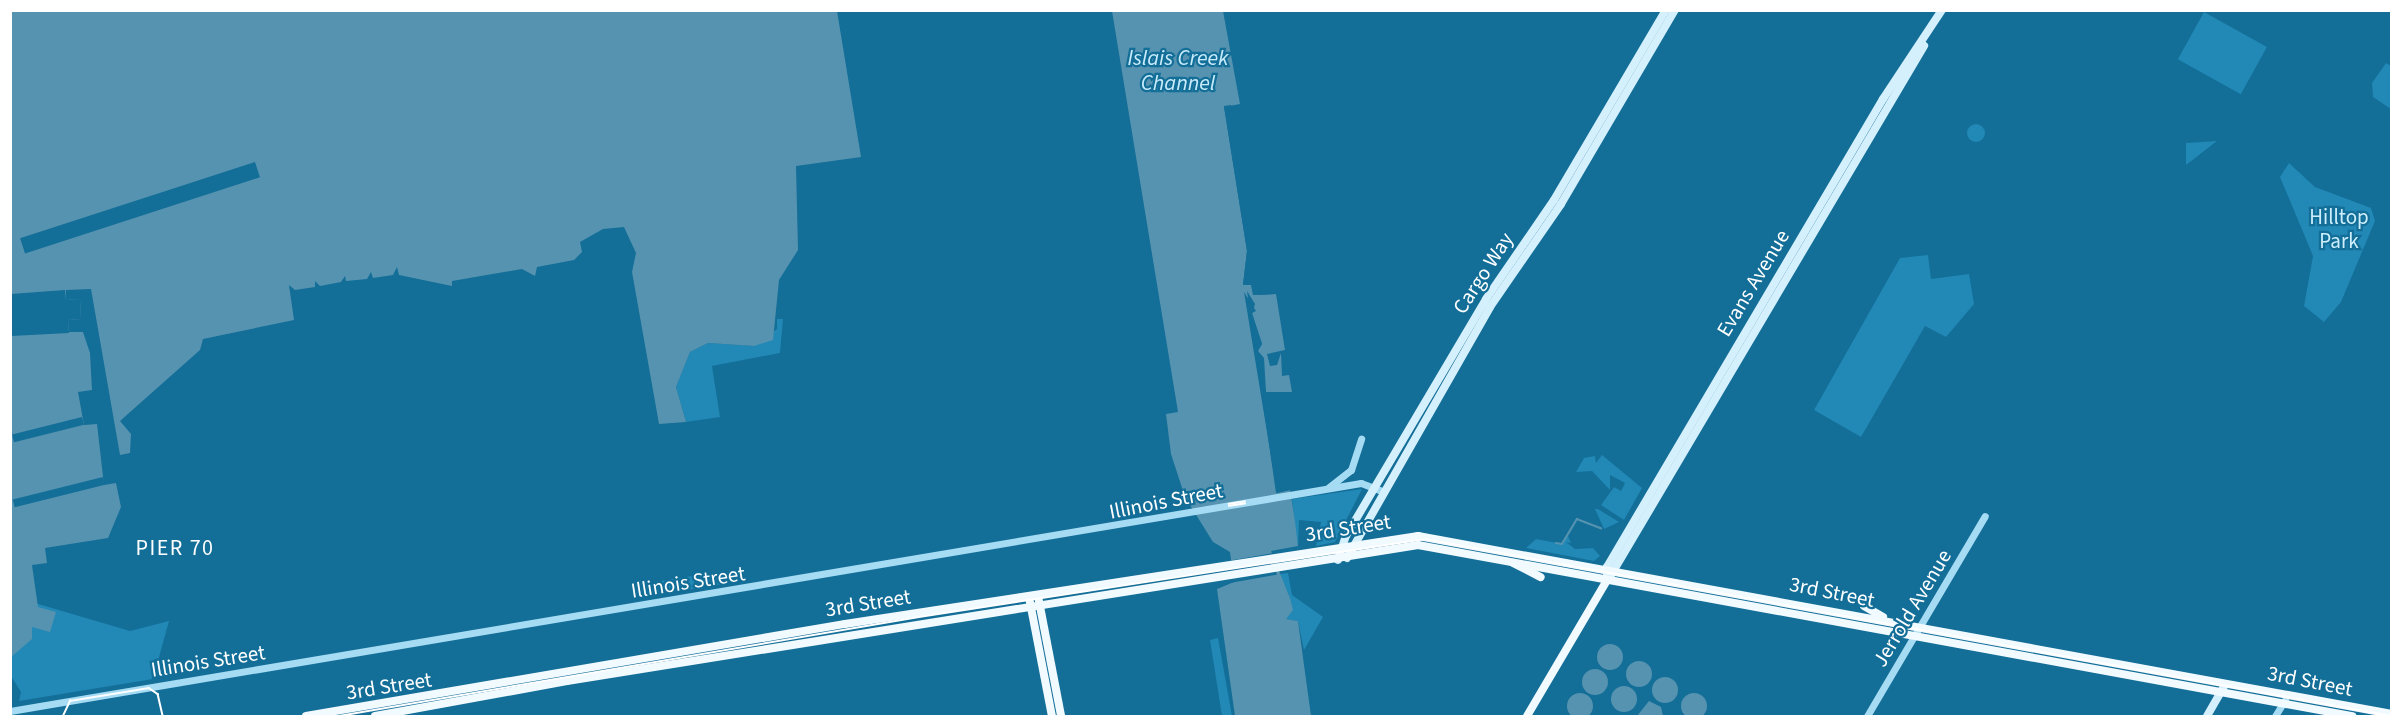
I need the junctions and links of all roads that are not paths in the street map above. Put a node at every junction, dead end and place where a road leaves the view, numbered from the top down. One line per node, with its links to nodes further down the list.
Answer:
1 (1666, 10): 9 (main road, Cargo Way)
2 (1675, 10): 9 (main road, Cargo Way)
3 (1943, 10): 4 (main road, Evans Avenue); 5 (main road, Evans Avenue)
4 (1785, 264): 5 (main road); 6 (main road, Evans Avenue)
5 (1793, 269): 7 (main road, Evans Avenue)
6 (1760, 308): 7 (main road); 15 (main road, Evans Avenue)
7 (1767, 312): 15 (main road, Evans Avenue)
8 (1361, 439): 10 (street)
9 (1375, 488): 10 (street, Illinois Street); 12 (main road, Cargo Way)
10 (1326, 489): 30 (street, Illinois Street)
11 (1985, 516): 23 (street, Jerrold Avenue)
12 (1346, 546): 14 (main road, Cargo Way); 15 (main road, 3rd Street); 18 (main road, 3rd Street)
13 (1505, 558): 14 (main road, 3rd Street); 16 (main road); 17 (main road, 3rd Street)
14 (1343, 559): 21 (main road, 3rd Street)
15 (1611, 568): 17 (main road); 22 (main road, 3rd Street)
16 (1541, 577)
17 (1607, 580): 24 (main road, 3rd Street); 36 (main road)
18 (1038, 596): 19 (main road, 3rd Street); 21 (main road)
19 (1029, 597): 21 (main road); 32 (main road, 3rd Street)
20 (1864, 606): 22 (main road)
21 (1037, 610): 33 (main road, 3rd Street); 34 (main road); 35 (main road)
22 (1888, 621): 23 (main road, 3rd Street)
23 (1920, 627): 24 (street, Jerrold Avenue); 26 (main road, 3rd Street)
24 (1918, 637): 25 (main road); 27 (main road, 3rd Street); 37 (street, Jerrold Avenue)
25 (1931, 646)
26 (2226, 683): 27 (main road); 28 (main road, 3rd Street)
27 (2221, 692): 29 (main road, 3rd Street); 38 (main road)
28 (2288, 695): 29 (street); 31 (main road, 3rd Street)
29 (2282, 704): 39 (street); 40 (main road, 3rd Street)
30 (10, 711)
31 (2391, 714)
32 (306, 717)
33 (375, 717)
34 (1052, 717)
35 (1061, 717)
36 (1527, 717)
37 (1867, 717)
38 (2207, 717)
39 (2275, 717)
40 (2352, 717)

